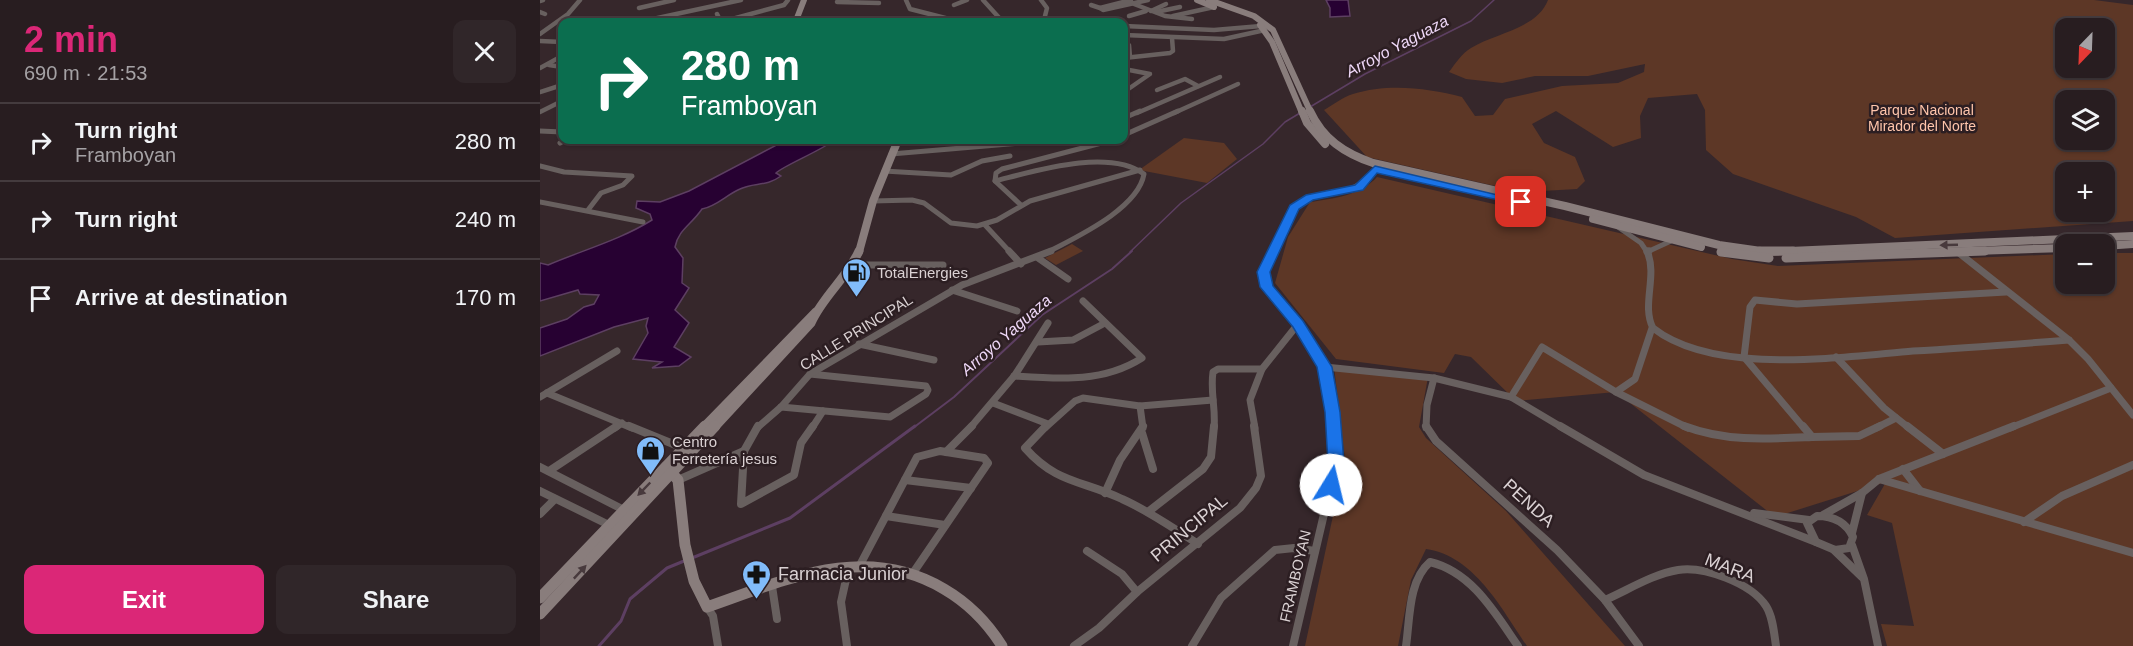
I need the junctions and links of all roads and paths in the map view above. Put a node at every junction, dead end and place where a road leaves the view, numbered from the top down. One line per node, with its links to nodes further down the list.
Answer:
1 (580, 0): 32 (street)
2 (674, 0): 22 (street)
3 (741, 0): 27 (street)
4 (788, 0): 36 (street)
5 (804, 0): 37 (street)
6 (906, 0): 38 (street)
7 (967, 0): 17 (street)
8 (983, 0): 39 (street)
9 (1041, 0): 40 (street)
10 (1131, 0): 19 (street); 23 (street)
11 (1148, 0): 19 (street)
12 (1197, 0): 21 (street)
13 (1209, 0): 61 (street)
14 (837, 1): 15 (street); 25 (street)
15 (878, 3)
16 (1166, 4): 26 (street)
17 (954, 5)
18 (1091, 5): 23 (street)
19 (1135, 5): 23 (street); 26 (street)
20 (1180, 7): 26 (street)
21 (1214, 7): 31 (street); 44 (street)
22 (639, 8)
23 (1100, 8)
24 (671, 9): 27 (street)
25 (838, 10)
26 (1152, 11): 30 (street); 31 (street)
27 (676, 14): 34 (street)
28 (717, 14): 35 (street)
29 (637, 15): 33 (street)
30 (1129, 16)
31 (1168, 16): 41 (street)
32 (562, 18)
33 (642, 18)
34 (659, 18)
35 (719, 18)
36 (736, 18)
37 (800, 18)
38 (945, 18)
39 (999, 18)
40 (1046, 18)
41 (1192, 19)
42 (558, 21): 45 (street)
43 (1128, 26): 44 (street)
44 (1260, 28): 48 (street); 62 (street)
45 (540, 34)
46 (1128, 35): 48 (street)
47 (558, 37): 50 (street)
48 (1173, 38): 53 (street)
49 (540, 41): 50 (street)
50 (548, 41): 51 (street)
51 (558, 42)
52 (1128, 45): 53 (street)
53 (1130, 57)
54 (558, 58): 55 (street)
55 (547, 65): 56 (street); 57 (street)
56 (540, 66)
57 (558, 66)
58 (1128, 70): 65 (street)
59 (1220, 77): 64 (street)
60 (1238, 84): 71 (street)
61 (1299, 84): 62 (street); 68 (street)
62 (1290, 85): 68 (street)
63 (558, 86): 67 (street)
64 (1198, 86): 66 (street); 69 (street)
65 (1128, 89)
66 (1157, 90)
67 (540, 92)
68 (1300, 97): 83 (street)
69 (1172, 98): 71 (street); 73 (street)
70 (558, 103): 72 (street)
71 (1188, 107): 76 (street)
72 (540, 112)
73 (1128, 116)
74 (540, 131): 75 (street)
75 (558, 132)
76 (1128, 133)
77 (895, 144): 80 (street)
78 (1010, 144): 80 (street)
79 (1094, 144): 86 (street)
80 (891, 154): 85 (street)
81 (1010, 156): 85 (street)
82 (540, 166): 90 (street)
83 (1377, 167): 93 (street); 94 (street, one-way to 83); 113 (street, FRAMBOYAN)
84 (1140, 170): 86 (street); 89 (street); 101 (street, CALLE PRINCIPAL)
85 (884, 171): 87 (street)
86 (995, 181): 89 (street)
87 (873, 201): 92 (street); 103 (street)
88 (540, 202): 90 (street)
89 (1021, 205): 92 (street)
90 (588, 210): 91 (street)
91 (643, 222)
92 (985, 225): 102 (street)
93 (1618, 227): 95 (street); 99 (street)
94 (2133, 236)
95 (1671, 241): 99 (street); 100 (street)
96 (2133, 244): 97 (street)
97 (2115, 245)
98 (2055, 249): 100 (street)
99 (1647, 252): 114 (street)
100 (1959, 253): 107 (street)
101 (1038, 258): 102 (street, CALLE PRINCIPAL); 105 (street)
102 (1021, 264): 106 (street, CALLE PRINCIPAL)
103 (853, 265): 104 (street); 110 (street)
104 (943, 265)
105 (1068, 279)
106 (952, 290): 109 (street); 117 (street, CALLE PRINCIPAL)
107 (2006, 292): 115 (street); 119 (street)
108 (1083, 301): 112 (street)
109 (1017, 311)
110 (816, 312): 142 (street); 151 (street)
111 (1048, 323): 116 (street)
112 (1105, 323): 116 (street); 125 (street)
113 (1298, 324): 122 (street, FRAMBOYAN); 123 (street, PRINCIPAL)
114 (1652, 328): 119 (street); 128 (street)
115 (2069, 340): 120 (street); 127 (street)
116 (1038, 342): 125 (street)
117 (859, 344): 121 (street); 124 (street, CALLE PRINCIPAL)
118 (617, 351): 129 (street)
119 (1744, 357): 120 (street); 141 (street)
120 (1836, 357): 137 (street)
121 (933, 360)
122 (1325, 367): 126 (street); 176 (street, FRAMBOYAN)
123 (1262, 369): 131 (street); 172 (street, PRINCIPAL)
124 (810, 374): 134 (street, CALLE PRINCIPAL); 135 (street)
125 (1014, 376): 132 (street)
126 (1434, 378): 130 (street); 184 (street, PENDA)
127 (2111, 388): 136 (street); 145 (street)
128 (1616, 392): 130 (street); 141 (street)
129 (544, 395): 138 (street)
130 (1511, 397): 160 (street)
131 (1213, 400): 133 (street); 162 (street)
132 (993, 403): 139 (street); 144 (street)
133 (1140, 406): 139 (street); 140 (street)
134 (782, 407): 135 (street); 143 (street, CALLE PRINCIPAL)
135 (823, 411): 143 (street)
136 (2133, 415)
137 (1896, 418): 141 (street); 145 (street)
138 (622, 423): 142 (street); 150 (street)
139 (1048, 424): 157 (street)
140 (1142, 433): 148 (street); 157 (street)
141 (1812, 437)
142 (683, 448): 151 (street)
143 (744, 451): 151 (street)
144 (946, 452): 153 (street); 154 (street)
145 (1943, 454): 149 (street)
146 (2133, 465): 167 (street)
147 (540, 467): 150 (street)
148 (1153, 469)
149 (1903, 469): 152 (street); 156 (street)
150 (549, 471): 161 (street)
151 (673, 473): 161 (street, one-way to 161); 185 (street); 186 (street, one-way to 151)
152 (1879, 479): 156 (street); 158 (street)
153 (905, 480): 154 (street); 165 (street)
154 (971, 488): 169 (street)
155 (540, 491): 159 (street)
156 (1920, 491): 167 (street)
157 (1105, 493): 162 (street)
158 (1862, 494): 164 (street); 170 (street)
159 (555, 499): 163 (street); 168 (street)
160 (1723, 504): 166 (street); 171 (street)
161 (624, 510): 168 (street)
162 (1148, 512): 172 (street)
163 (540, 514)
164 (1823, 515): 166 (street); 170 (street)
165 (886, 516): 169 (street); 178 (street)
166 (1809, 520): 171 (street)
167 (2024, 522): 177 (street)
168 (609, 525): 183 (street)
169 (945, 525): 179 (street)
170 (1852, 533): 173 (street)
171 (1816, 542): 174 (street)
172 (1198, 544): 182 (street, PRINCIPAL)
173 (1852, 545): 174 (street); 180 (street)
174 (1834, 550): 180 (street)
175 (1087, 551): 182 (street)
176 (1315, 551): 193 (street); 194 (street, FRAMBOYAN)
177 (2133, 553)
178 (855, 564): 179 (street); 181 (street); 190 (street)
179 (913, 573): 191 (street)
180 (1864, 579): 199 (street)
181 (772, 586): 185 (street); 187 (street)
182 (1137, 592): 188 (street, PRINCIPAL)
183 (540, 598)
184 (1605, 600): 197 (street, PENDA); 198 (street, MARA)
185 (707, 607): 189 (street)
186 (540, 614)
187 (777, 619)
188 (1085, 642): 192 (street, PRINCIPAL)
189 (718, 646)
190 (847, 646)
191 (1002, 646)
192 (1074, 646)
193 (1192, 646)
194 (1293, 646)
195 (1406, 646): 196 (street)
196 (1518, 646)
197 (1639, 646)
198 (1776, 646)
199 (1878, 646)

